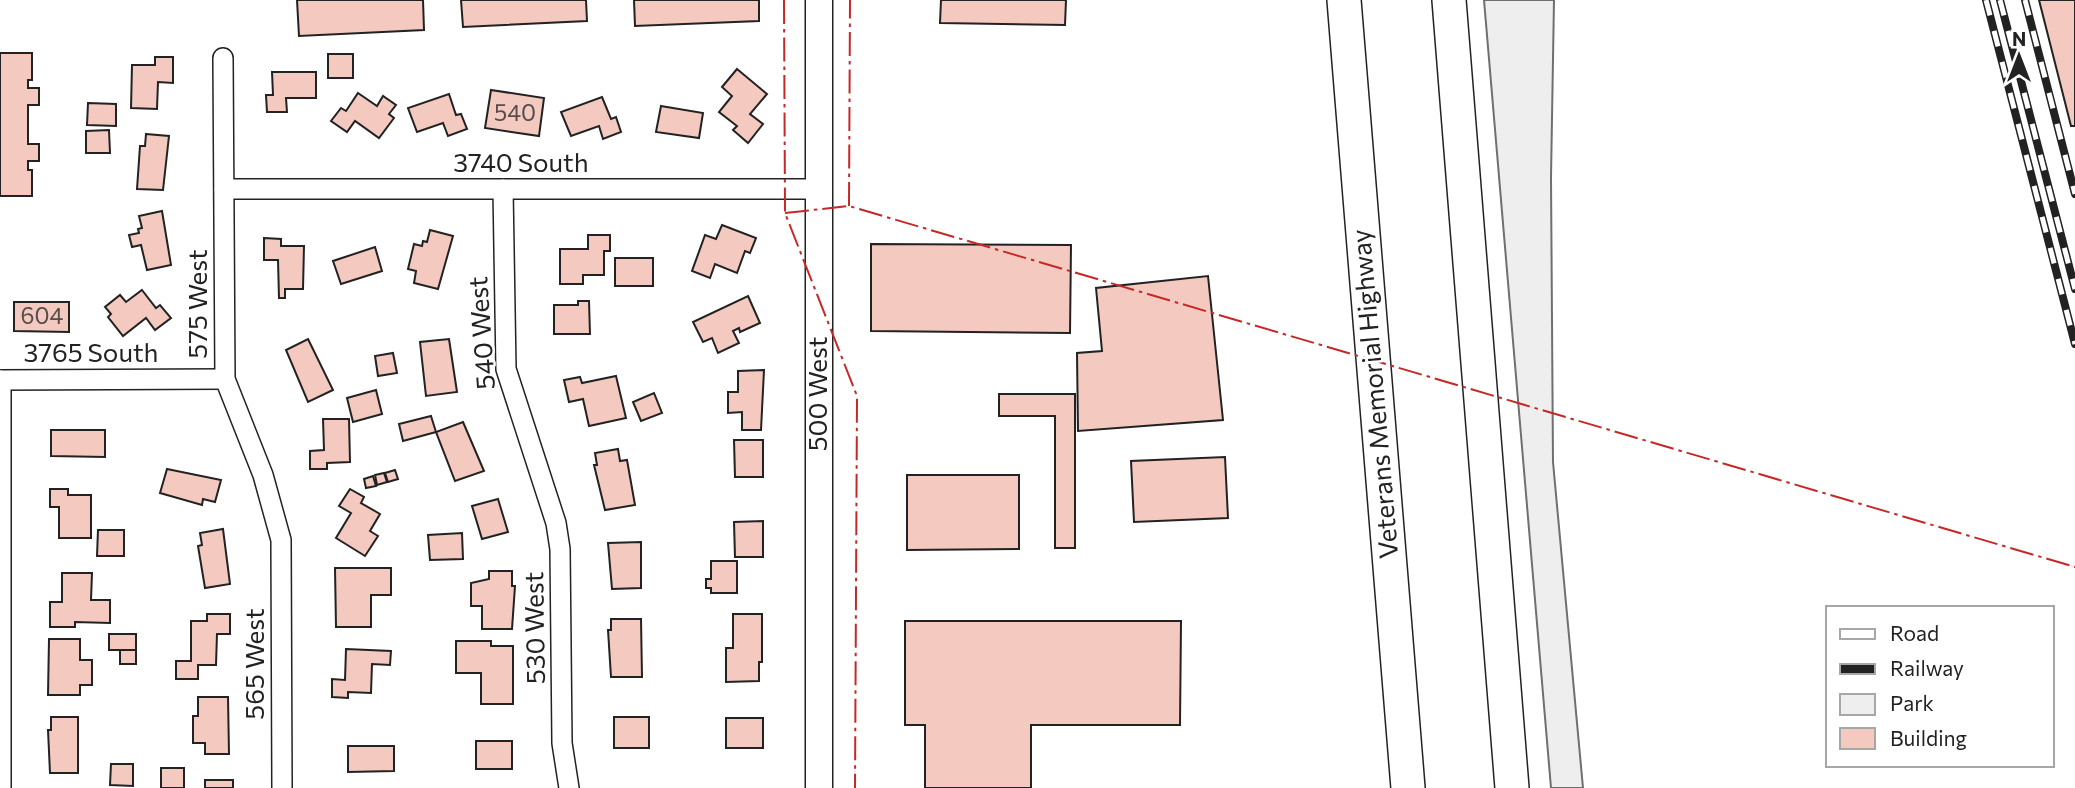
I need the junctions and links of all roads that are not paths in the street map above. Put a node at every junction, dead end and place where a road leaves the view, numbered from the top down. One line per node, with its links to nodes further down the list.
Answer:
1 (818, 0): 7 (main road, 500 West)
2 (1344, 0): 16 (highway, Veterans Memorial Highway)
3 (1449, 0): 17 (highway)
4 (223, 58): 5 (street, 575 West)
5 (224, 189): 6 (street, 3740 South); 8 (street, 575 West)
6 (503, 189): 7 (street, 3740 South); 10 (street, 540 West)
7 (818, 189): 15 (main road, 500 West)
8 (225, 379): 9 (street, 3765 South); 11 (street, 575 West)
9 (0, 380): 12 (street)
10 (541, 468): 14 (street, 530 West)
11 (281, 540): 13 (street, 565 West)
12 (1, 788)
13 (282, 788)
14 (569, 788)
15 (818, 788)
16 (1408, 788)
17 (1512, 788)

